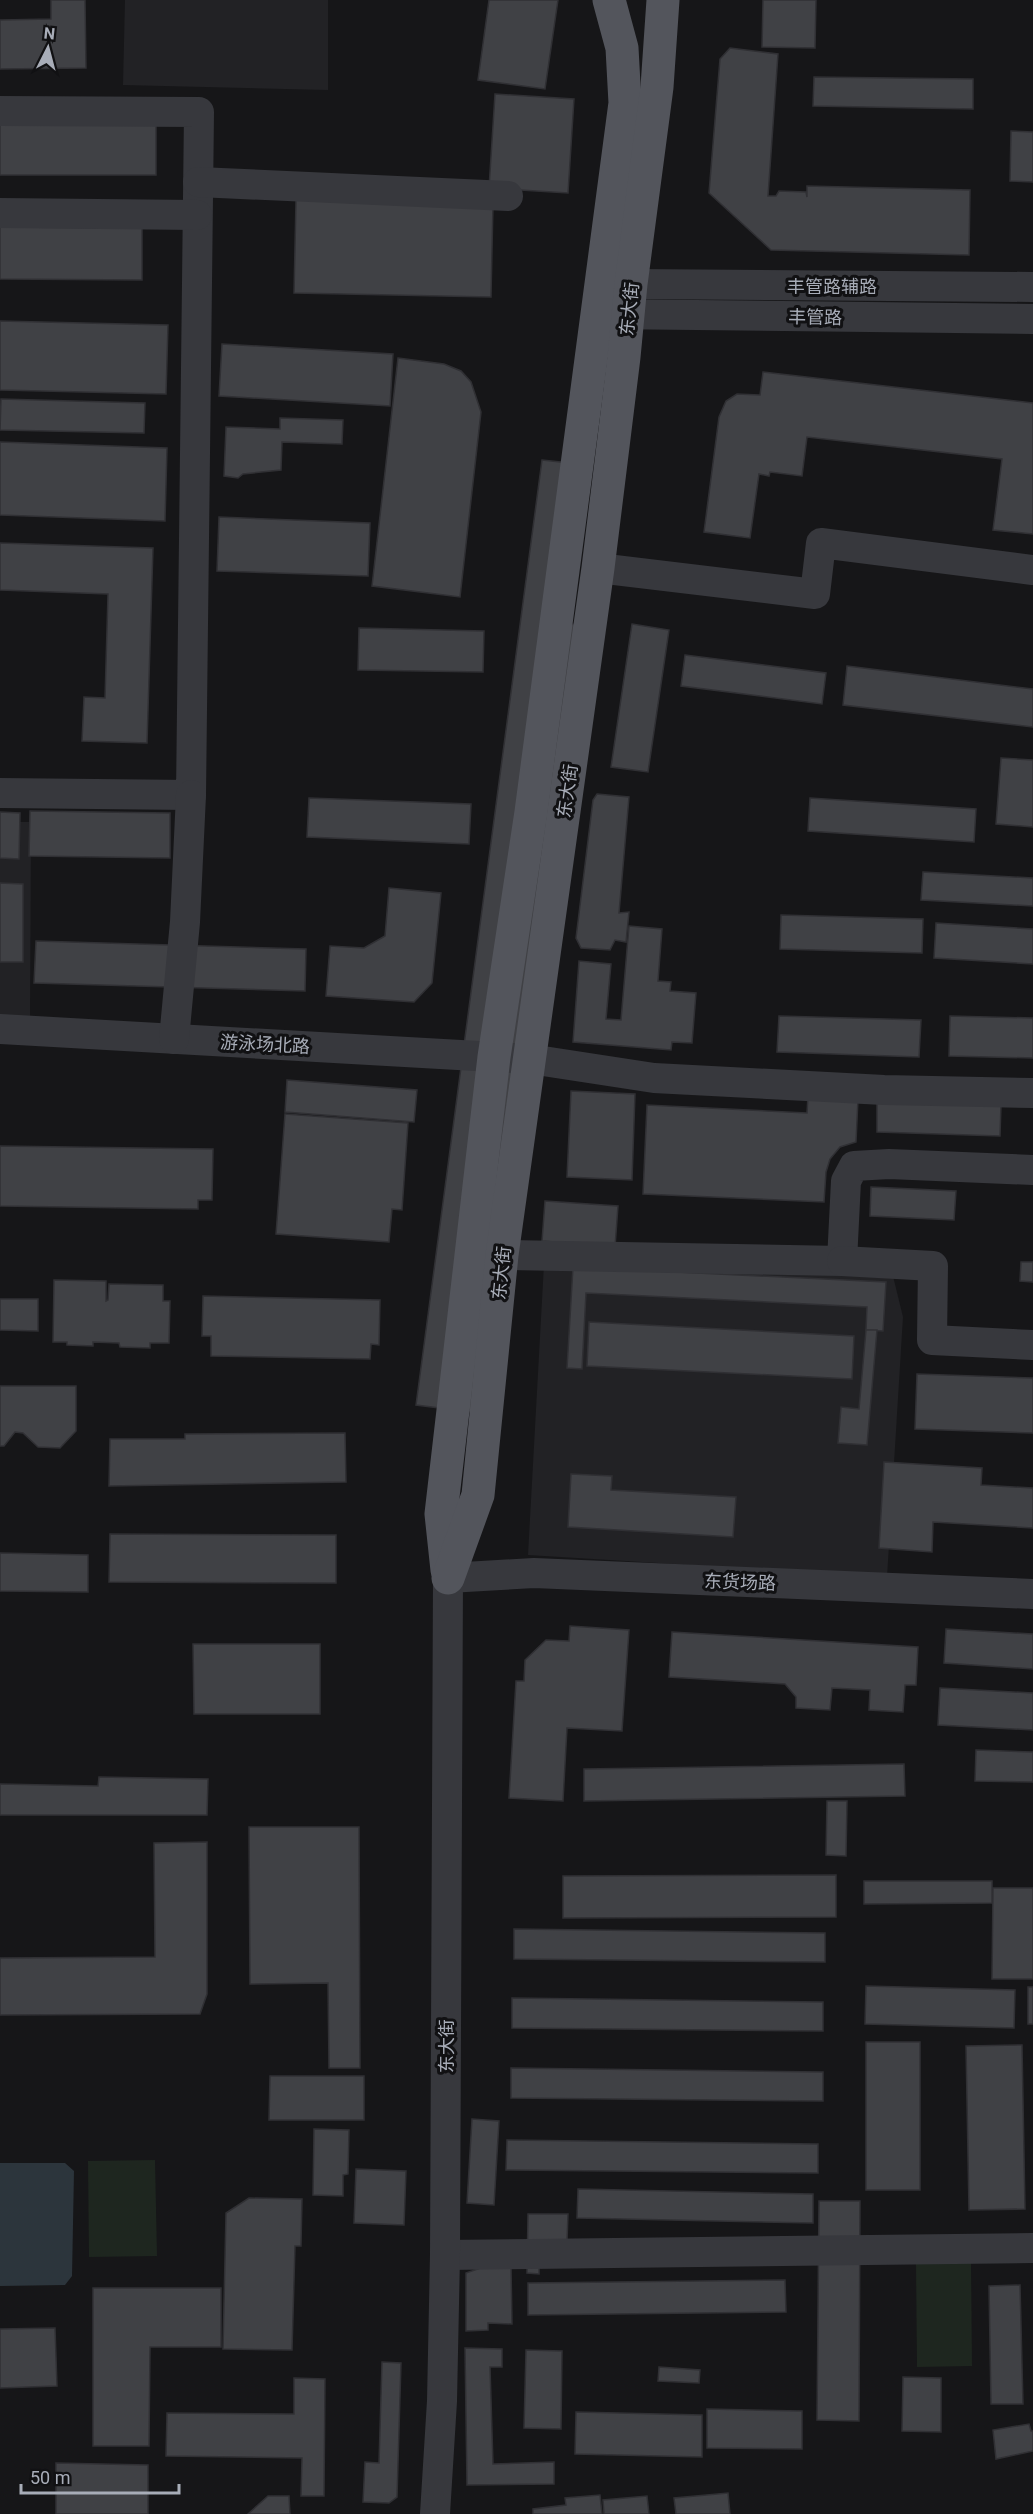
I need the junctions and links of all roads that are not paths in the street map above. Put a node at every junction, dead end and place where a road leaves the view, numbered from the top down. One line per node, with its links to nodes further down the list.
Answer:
1 (609, 0): 9 (main road, 东大街)
2 (663, 0): 9 (main road, 东大街)
3 (0, 111): 4 (street)
4 (198, 182): 5 (street); 7 (street)
5 (508, 196)
6 (0, 213): 7 (street)
7 (197, 215): 14 (street)
8 (1033, 287): 9 (street, 丰管路辅路)
9 (619, 304): 10 (street, 丰管路); 11 (main road, 东大街); 17 (main road, 东大街)
10 (1033, 319)
11 (598, 568): 12 (street); 18 (main road, 东大街)
12 (1033, 570)
13 (0, 793): 14 (street)
14 (191, 795): 16 (street)
15 (0, 1029): 16 (street, 游泳场北路)
16 (174, 1039): 17 (street, 游泳场北路)
17 (494, 1057): 18 (street, 游泳场北路); 24 (main road, 东大街)
18 (530, 1059): 19 (street, 游泳场北路); 21 (main road, 东大街)
19 (1033, 1093)
20 (1033, 1170): 22 (street)
21 (502, 1255): 22 (street); 24 (main road, 东大街)
22 (842, 1261): 23 (street)
23 (1033, 1345)
24 (448, 1578): 25 (street, 东货场路); 27 (street, 东大街)
25 (1033, 1594)
26 (1033, 2248): 27 (street)
27 (445, 2255): 28 (street, 东大街)
28 (435, 2514)

